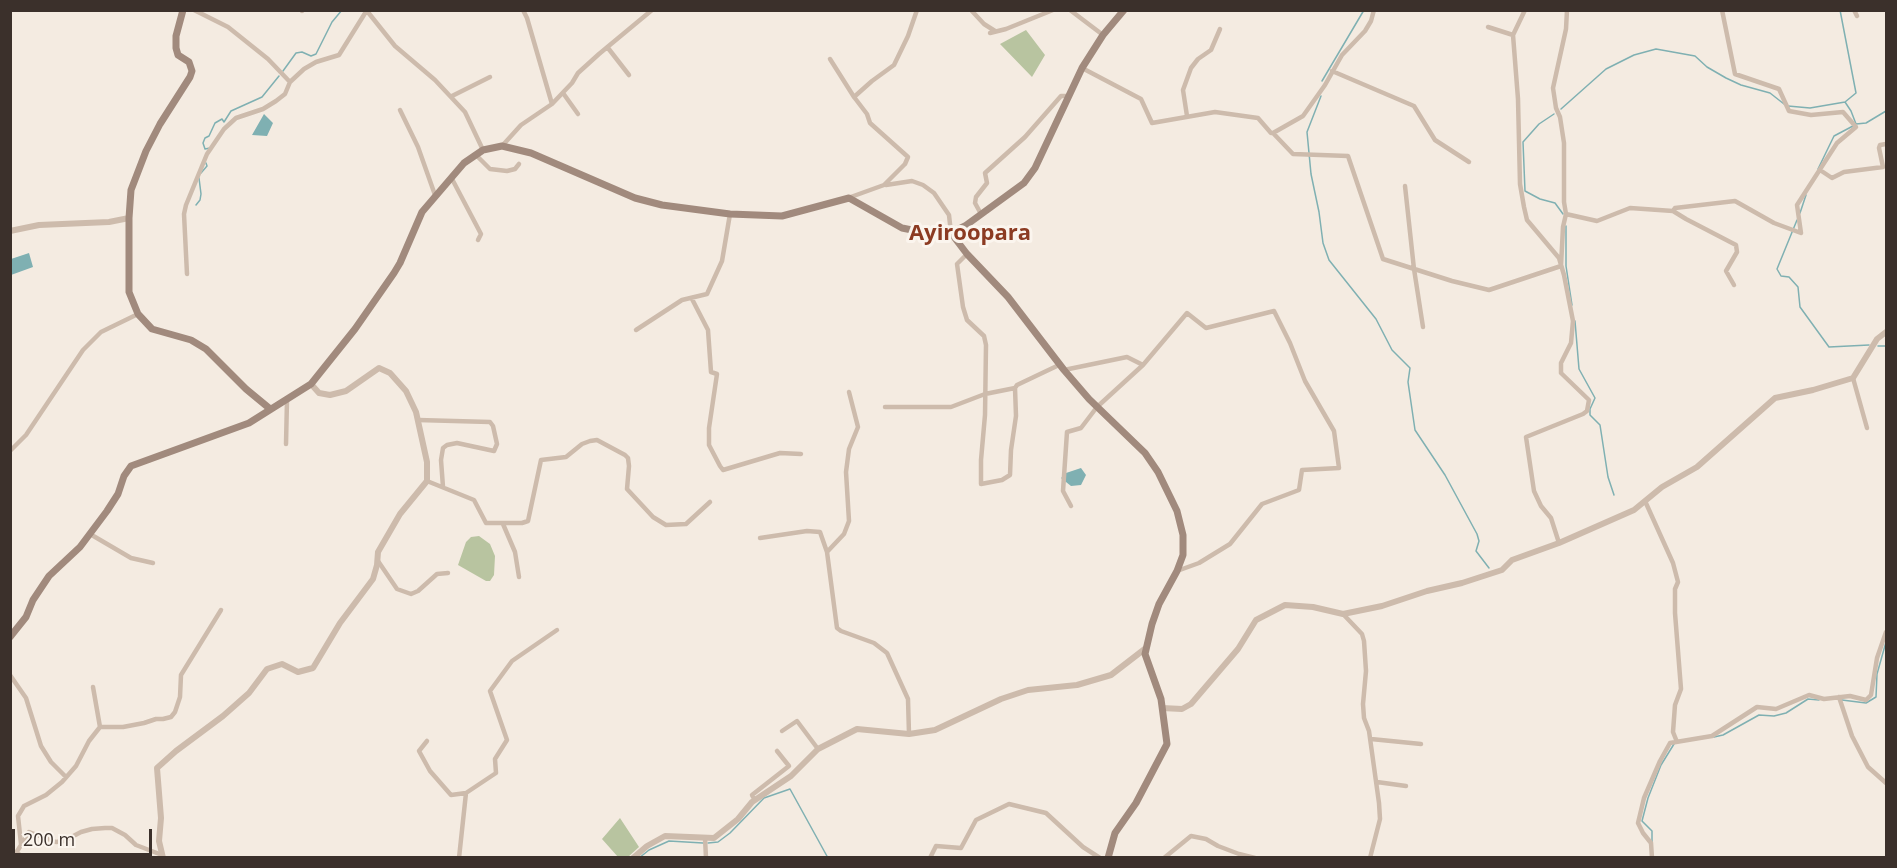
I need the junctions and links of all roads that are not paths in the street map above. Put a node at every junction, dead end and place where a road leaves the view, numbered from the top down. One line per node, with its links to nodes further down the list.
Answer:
1 (183, 10): 53 (main road)
2 (194, 10): 27 (street)
3 (523, 10): 32 (street)
4 (652, 10): 21 (street)
5 (917, 10): 31 (street)
6 (971, 10): 7 (street)
7 (1053, 10)
8 (1070, 10): 19 (street)
9 (1374, 10): 24 (street)
10 (1525, 10): 20 (street)
11 (1567, 10): 50 (street)
12 (1722, 10): 43 (street)
13 (1854, 10): 16 (street)
14 (367, 11): 27 (street); 29 (street)
15 (1120, 12): 19 (main road)
16 (1857, 16)
17 (1488, 27): 20 (street)
18 (1220, 29): 35 (street)
19 (1103, 35): 23 (main road)
20 (1513, 35): 58 (street)
21 (608, 48): 25 (street); 28 (street)
22 (830, 59): 31 (street)
23 (1082, 68): 30 (main road); 35 (street)
24 (1332, 71): 36 (street); 41 (street)
25 (629, 75)
26 (489, 77): 29 (street)
27 (290, 82): 60 (street)
28 (563, 93): 32 (street); 34 (street)
29 (452, 96): 39 (street)
30 (1068, 96): 52 (main road); 52 (street)
31 (854, 97): 45 (street)
32 (552, 105): 38 (street)
33 (400, 110): 47 (street)
34 (578, 114)
35 (1187, 116): 36 (street)
36 (1273, 133): 59 (street)
37 (1887, 144): 43 (street)
38 (502, 146): 39 (main road); 51 (main road)
39 (483, 150): 40 (main road)
40 (476, 155): 42 (street); 44 (main road)
41 (1468, 162)
42 (519, 164)
43 (1820, 170): 49 (street)
44 (452, 177): 47 (main road); 56 (street)
45 (884, 185): 48 (street); 55 (street)
46 (1405, 186): 59 (street)
47 (435, 195): 70 (main road)
48 (848, 198): 51 (main road); 55 (main road)
49 (1673, 211): 50 (street); 61 (street)
50 (1566, 213): 58 (street)
51 (730, 214): 62 (street)
52 (981, 214): 55 (main road)
53 (129, 218): 54 (street); 63 (main road)
54 (10, 231)
55 (951, 233): 57 (main road)
56 (478, 240)
57 (967, 254): 68 (main road); 73 (street)
58 (1561, 266): 59 (street); 91 (street)
59 (1414, 269): 64 (street)
60 (187, 274)
61 (1734, 285)
62 (692, 299): 65 (street); 82 (street)
63 (138, 314): 77 (main road); 81 (street)
64 (1423, 327)
65 (636, 330)
66 (1887, 332): 69 (street)
67 (1143, 365): 68 (street); 76 (street); 95 (street)
68 (1061, 368): 71 (street); 76 (main road)
69 (1853, 378): 79 (street); 85 (street)
70 (311, 384): 74 (main road); 78 (street)
71 (1015, 388): 73 (street); 73 (street)
72 (849, 392): 92 (street)
73 (985, 394): 75 (street)
74 (287, 399): 77 (main road); 80 (street)
75 (885, 407)
76 (1097, 407): 87 (street); 95 (main road)
77 (269, 408): 89 (main road)
78 (418, 420): 83 (street); 84 (street)
79 (1867, 428)
80 (286, 444)
81 (10, 451)
82 (801, 454)
83 (427, 481): 84 (street); 93 (street)
84 (443, 487): 88 (street)
85 (1645, 501): 91 (street); 113 (street)
86 (710, 502): 88 (street)
87 (1071, 506)
88 (503, 524): 97 (street)
89 (90, 534): 94 (street); 102 (main road)
90 (760, 538): 92 (street)
91 (1559, 543): 99 (street)
92 (827, 552): 110 (street)
93 (378, 561): 96 (street); 126 (street)
94 (153, 563)
95 (1177, 571): 103 (main road)
96 (448, 573)
97 (519, 577)
98 (221, 610): 108 (street)
99 (1343, 614): 107 (street); 111 (street)
100 (557, 630): 121 (street)
101 (1887, 632): 106 (street)
102 (10, 637)
103 (1146, 648): 107 (main road); 110 (street)
104 (10, 675): 117 (street)
105 (93, 687): 108 (street)
106 (1839, 697): 113 (street); 119 (street)
107 (1162, 708): 133 (main road)
108 (100, 727): 117 (street)
109 (782, 731): 115 (street)
110 (909, 734): 115 (street)
111 (1371, 739): 114 (street); 118 (street)
112 (428, 741): 121 (street)
113 (1677, 742): 137 (street)
114 (1421, 744)
115 (818, 749): 122 (street)
116 (777, 751): 122 (street)
117 (66, 777): 124 (street)
118 (1377, 782): 120 (street); 136 (street)
119 (1887, 783)
120 (1406, 786)
121 (466, 793): 128 (street)
122 (755, 800): 123 (street)
123 (705, 838): 129 (street); 130 (street)
124 (21, 844): 125 (street); 126 (street)
125 (15, 855): 127 (street)
126 (162, 856)
127 (24, 858)
128 (459, 858)
129 (633, 858)
130 (706, 858)
131 (930, 858): 132 (street)
132 (1100, 858)
133 (1108, 858)
134 (1164, 858): 135 (street)
135 (1255, 858)
136 (1370, 858)
137 (1652, 858)

